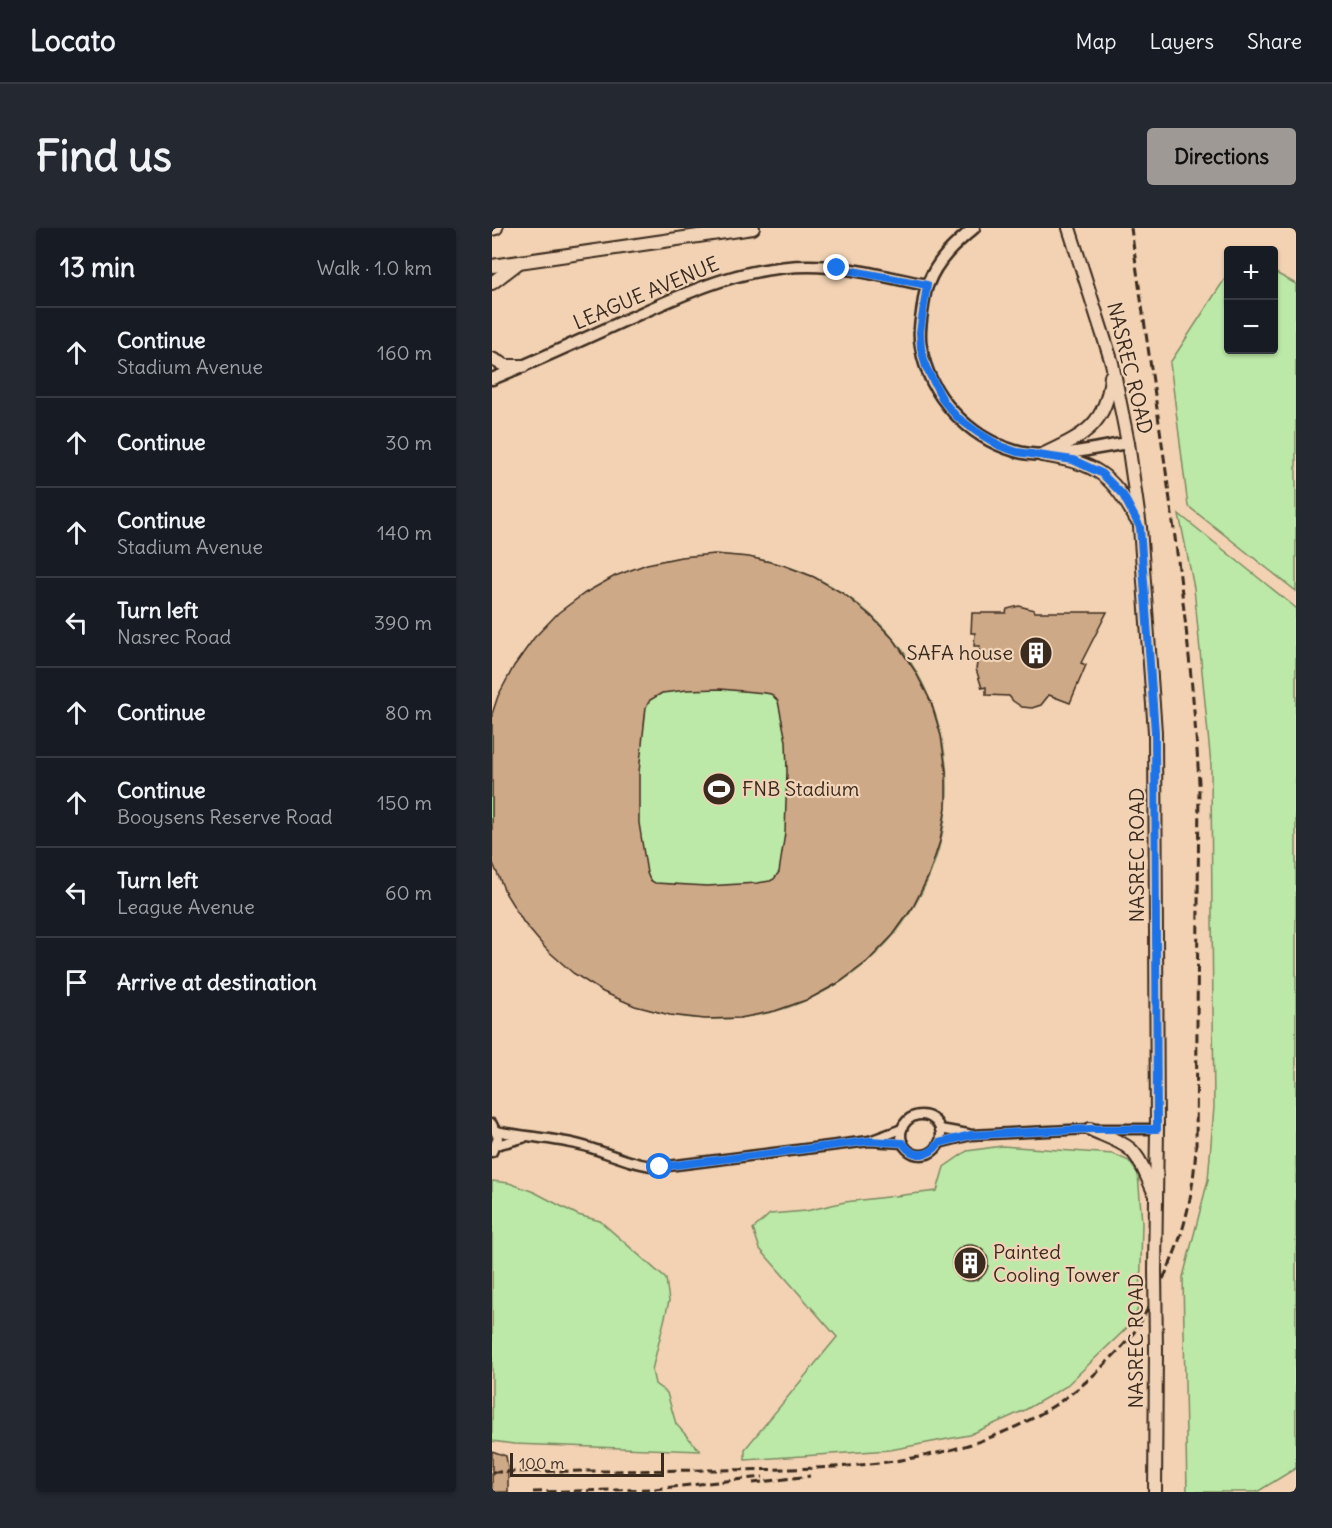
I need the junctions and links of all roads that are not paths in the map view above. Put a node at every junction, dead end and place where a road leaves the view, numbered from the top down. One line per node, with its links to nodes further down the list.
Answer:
1 (753, 228): 4 (main road)
2 (974, 228): 7 (street)
3 (1069, 228): 9 (main road, NASREC ROAD)
4 (521, 261): 5 (main road); 6 (main road)
5 (492, 266)
6 (492, 283)
7 (927, 285): 10 (street, LEAGUE AVENUE); 13 (street)
8 (492, 359): 10 (main road)
9 (1112, 363): 12 (main road, NASREC ROAD); 13 (main road)
10 (523, 366): 11 (street, LEAGUE AVENUE)
11 (492, 379)
12 (1128, 443): 13 (street); 14 (main road, NASREC ROAD)
13 (1042, 455): 14 (main road)
14 (1140, 527): 19 (main road, NASREC ROAD)
15 (494, 1128): 21 (street); 25 (street)
16 (902, 1129): 17 (street); 22 (street); 23 (street)
17 (940, 1129): 20 (street); 24 (street)
18 (1090, 1129): 19 (street); 20 (street); 26 (main road)
19 (1157, 1129): 26 (main road, NASREC ROAD)
20 (971, 1135): 24 (street)
21 (526, 1137): 22 (street); 25 (street)
22 (869, 1141): 23 (street)
23 (903, 1143): 24 (street)
24 (939, 1143)
25 (494, 1149)
26 (1156, 1196): 27 (main road, NASREC ROAD, bridge)
27 (1153, 1488)

